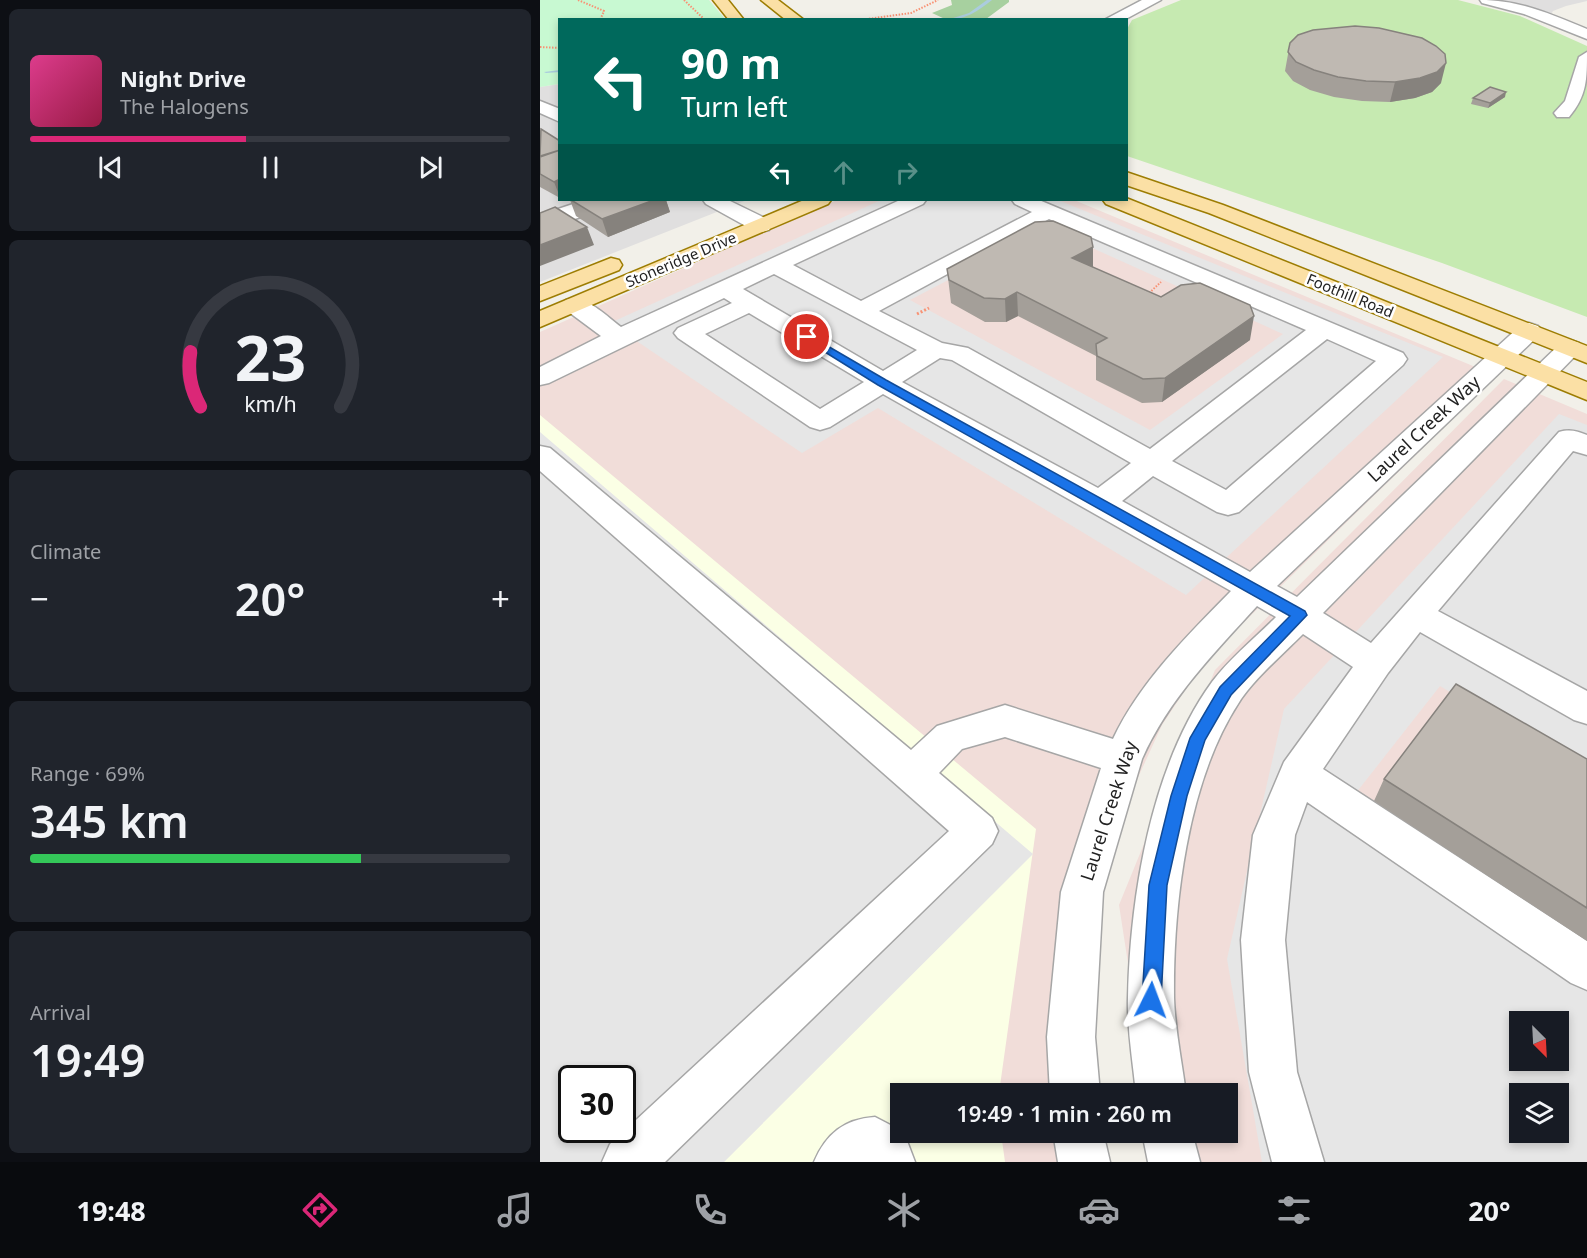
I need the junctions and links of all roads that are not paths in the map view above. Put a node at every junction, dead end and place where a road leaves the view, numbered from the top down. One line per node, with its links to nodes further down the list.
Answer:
1 (720, 0): 7 (main road)
2 (768, 0): 8 (main road)
3 (1154, 0): 9 (street)
4 (1487, 0): 6 (street)
5 (1549, 6): 6 (street)
6 (1529, 11): 10 (street)
7 (735, 18)
8 (794, 18)
9 (1115, 18)
10 (1587, 34)
11 (1587, 57): 12 (street)
12 (1587, 112)
13 (1128, 179): 33 (main road, Foothill Road)
14 (600, 201): 23 (street)
15 (817, 201): 22 (main road, Stoneridge Drive)
16 (914, 201): 25 (street)
17 (1024, 201): 21 (street)
18 (1115, 201): 37 (main road, Foothill Road)
19 (540, 204): 23 (street)
20 (714, 211): 22 (main road, Stoneridge Drive)
21 (1049, 211): 30 (street); 32 (street)
22 (759, 214): 29 (main road, Stoneridge Drive)
23 (550, 220)
24 (628, 258): 27 (main road, Stoneridge Drive)
25 (775, 265): 26 (street); 30 (street)
26 (725, 288): 28 (street); 34 (street)
27 (540, 294)
28 (751, 303): 40 (street); 40 (street)
29 (575, 305): 31 (main road, Stoneridge Drive); 34 (street)
30 (861, 312): 35 (street)
31 (540, 320)
32 (1324, 329): 44 (street); 44 (street)
33 (1528, 331): 36 (main road, Foothill Road); 37 (street, Laurel Creek Way)
34 (619, 337): 39 (street)
35 (936, 350): 40 (street); 44 (street)
36 (1579, 351): 38 (street)
37 (1502, 357): 38 (main road, Foothill Road); 46 (street, Laurel Creek Way)
38 (1544, 374): 41 (main road, Foothill Road); 48 (street)
39 (540, 377)
40 (882, 382): 45 (street)
41 (1587, 392)
42 (1587, 446): 47 (street)
43 (540, 455): 52 (street)
44 (1152, 464): 45 (street)
45 (1100, 502): 46 (street)
46 (1254, 588): 48 (street); 51 (street, Laurel Creek Way)
47 (1415, 614): 49 (street); 50 (street)
48 (1300, 615): 49 (street); 56 (street)
49 (1375, 663): 53 (street)
50 (1587, 709)
51 (1123, 759): 52 (street); 55 (street, Laurel Creek Way)
52 (912, 774): 59 (street)
53 (1298, 774): 54 (street); 64 (street)
54 (1587, 967)
55 (1074, 1083)
56 (1160, 1083)
57 (1080, 1143): 62 (street)
58 (1170, 1143): 63 (street)
59 (628, 1162)
60 (840, 1162): 61 (street)
61 (889, 1162)
62 (1084, 1162)
63 (1174, 1162)
64 (1298, 1162)

